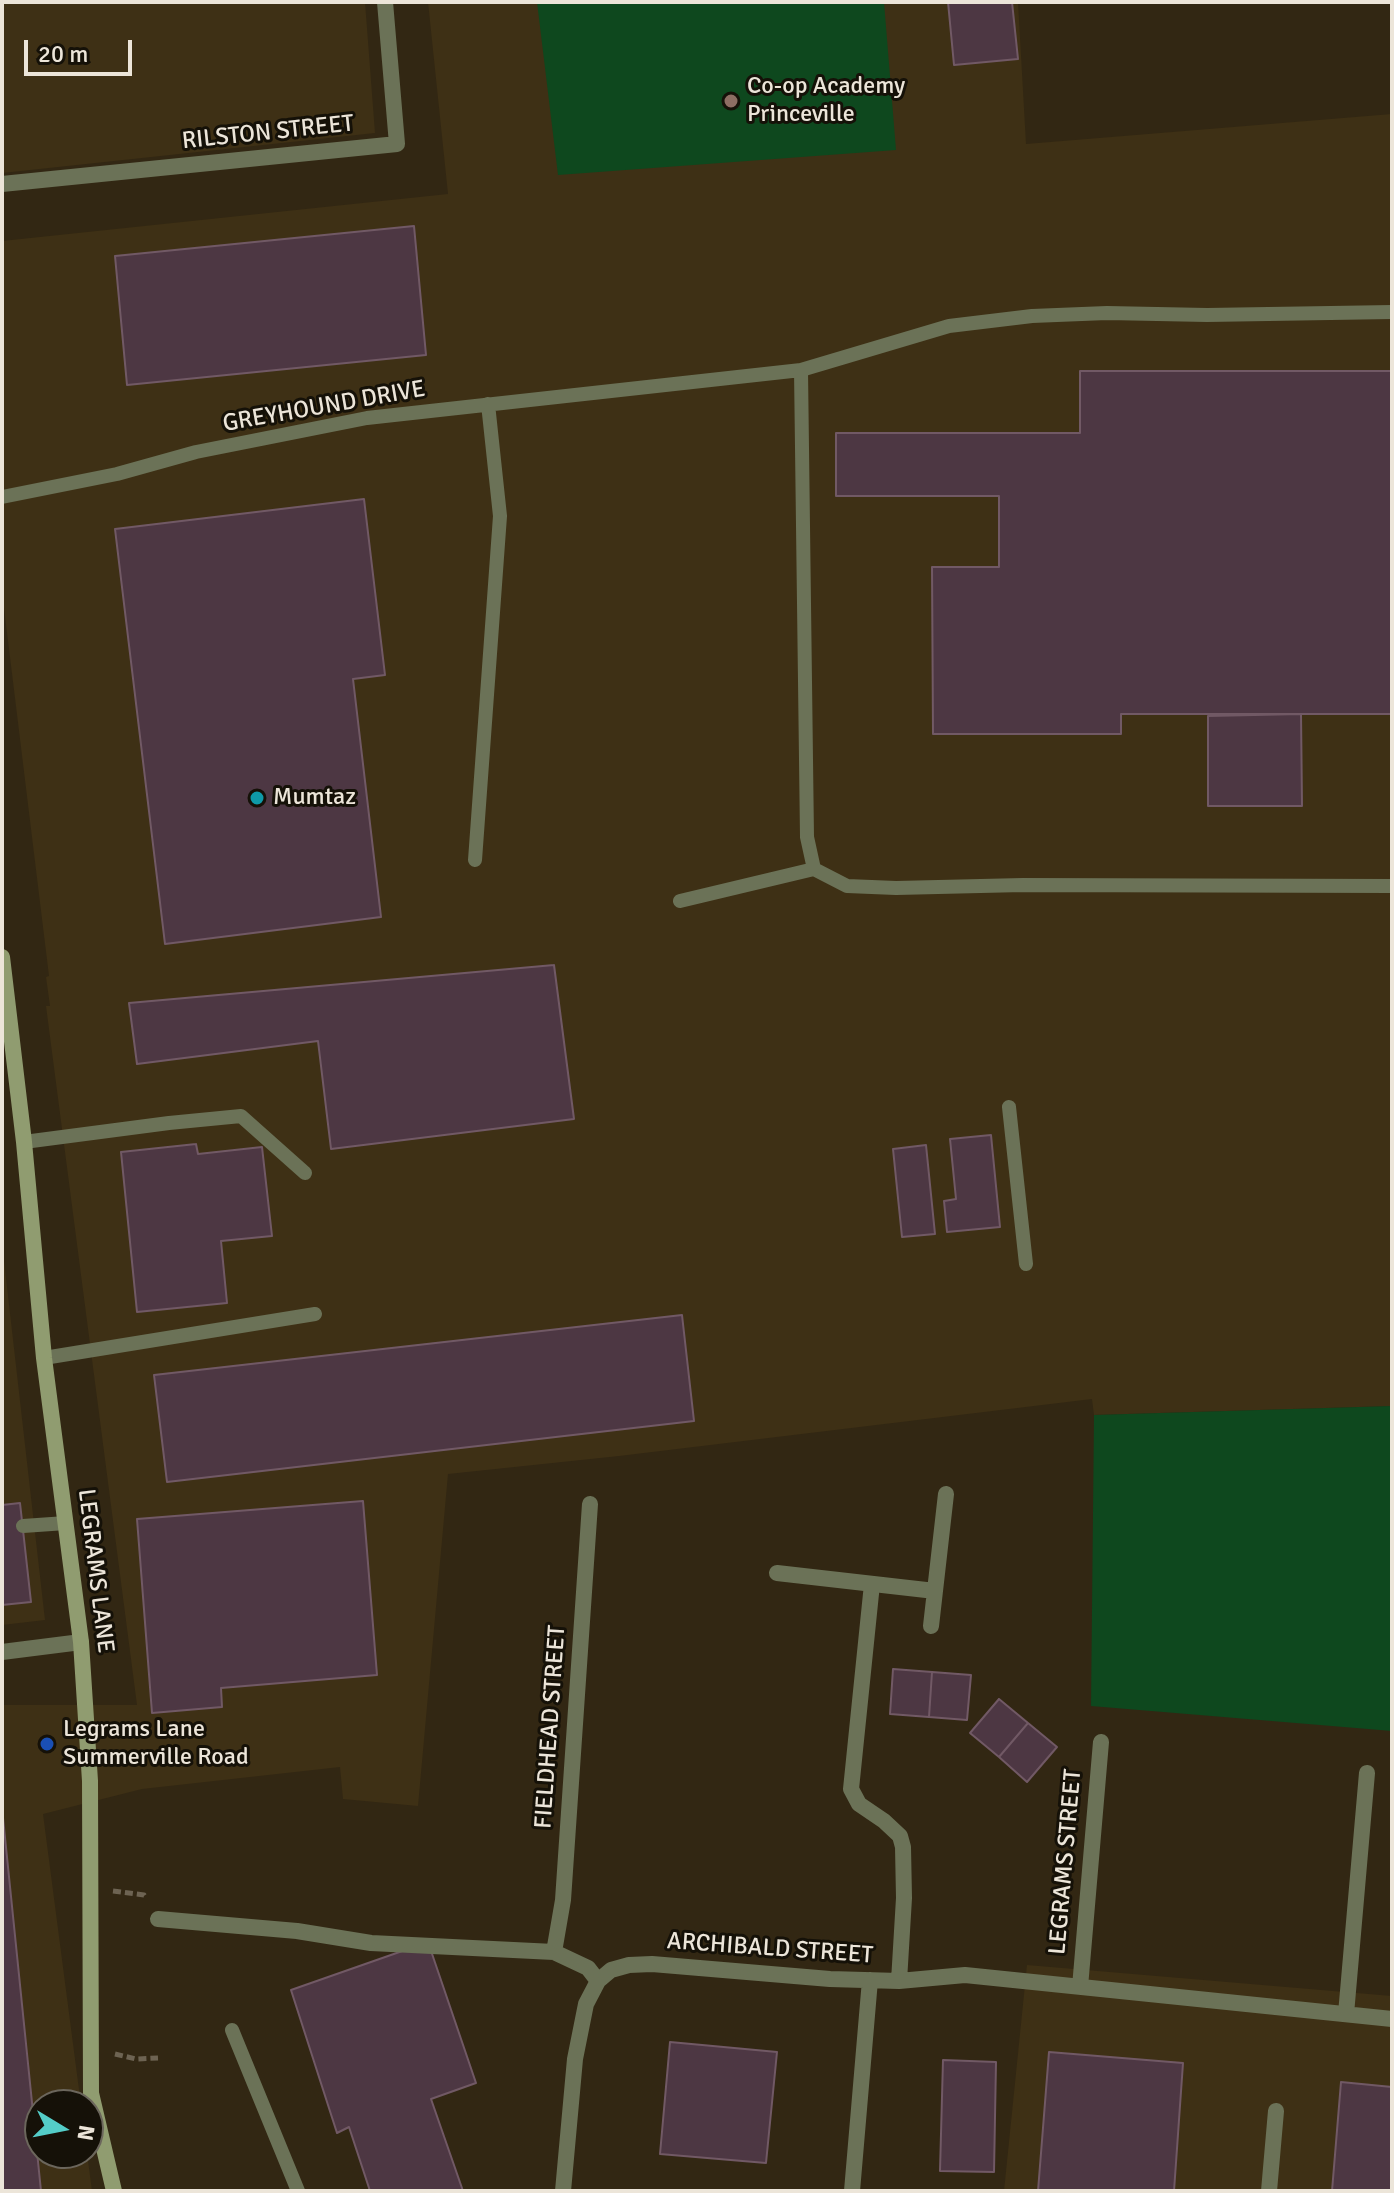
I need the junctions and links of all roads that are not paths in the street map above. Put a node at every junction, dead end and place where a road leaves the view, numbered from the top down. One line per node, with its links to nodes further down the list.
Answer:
1 (385, 2): 2 (street, RILSTON STREET)
2 (2, 184)
3 (1392, 312): 4 (lane, GREYHOUND DRIVE)
4 (801, 370): 5 (lane, GREYHOUND DRIVE); 8 (lane)
5 (488, 404): 6 (lane, GREYHOUND DRIVE); 7 (lane)
6 (2, 497)
7 (475, 860)
8 (814, 869): 9 (lane); 10 (lane)
9 (1392, 886)
10 (680, 901)
11 (2, 957): 13 (street, LEGRAMS LANE)
12 (1009, 1107): 15 (lane)
13 (24, 1142): 14 (lane); 17 (street, LEGRAMS LANE)
14 (305, 1173)
15 (1026, 1264)
16 (315, 1314): 17 (lane)
17 (44, 1358): 20 (street, LEGRAMS LANE)
18 (946, 1494): 24 (street)
19 (590, 1504): 31 (street, FIELDHEAD STREET)
20 (66, 1523): 21 (lane); 26 (street, LEGRAMS LANE)
21 (23, 1526)
22 (777, 1573): 23 (street)
23 (872, 1584): 24 (street); 34 (street)
24 (935, 1591): 25 (street)
25 (931, 1626)
26 (81, 1642): 27 (street); 40 (street, LEGRAMS LANE)
27 (2, 1652)
28 (1101, 1742): 35 (street, LEGRAMS STREET)
29 (1367, 1773): 36 (street)
30 (158, 1919): 31 (street)
31 (554, 1952): 33 (street)
32 (870, 1980): 33 (street, ARCHIBALD STREET); 34 (street, ARCHIBALD STREET); 43 (street)
33 (598, 1981): 42 (street)
34 (899, 1981): 35 (street, ARCHIBALD STREET)
35 (1080, 1987): 36 (street, ARCHIBALD STREET)
36 (1346, 2014): 37 (street, ARCHIBALD STREET)
37 (1392, 2019)
38 (232, 2030): 41 (lane)
39 (1276, 2111): 44 (street)
40 (114, 2191)
41 (298, 2191)
42 (563, 2191)
43 (852, 2191)
44 (1269, 2191)

